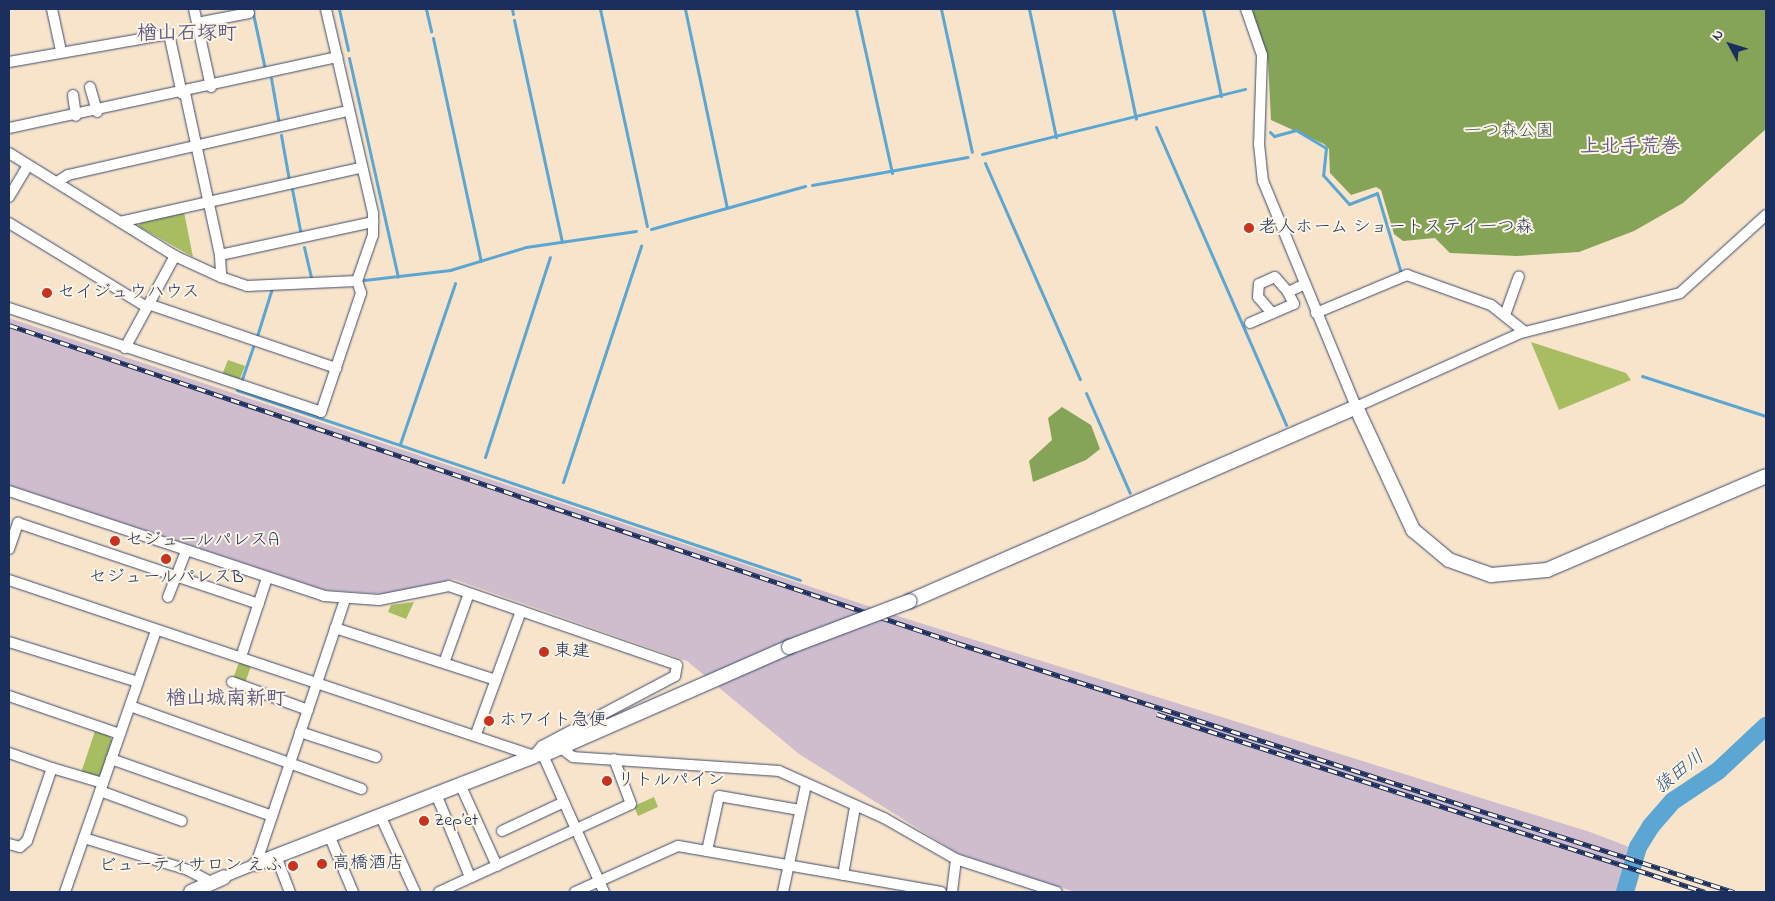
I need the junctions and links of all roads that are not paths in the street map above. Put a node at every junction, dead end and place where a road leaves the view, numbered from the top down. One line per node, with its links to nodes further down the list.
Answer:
1 (52, 9): 7 (street)
2 (194, 9): 6 (street)
3 (326, 9): 8 (street)
4 (1246, 9): 34 (street)
5 (249, 13): 6 (street)
6 (197, 23): 11 (street)
7 (61, 51): 9 (street); 12 (street)
8 (337, 57): 11 (street); 14 (street)
9 (9, 62)
10 (90, 87): 15 (street)
11 (211, 87): 12 (street)
12 (183, 94): 15 (street); 18 (street)
13 (73, 95): 16 (street)
14 (348, 111): 18 (street); 21 (street)
15 (97, 112): 16 (street)
16 (76, 116): 17 (street)
17 (9, 128)
18 (196, 144): 22 (street); 24 (street)
19 (9, 153): 20 (street)
20 (28, 165): 22 (street); 23 (street)
21 (360, 168): 24 (street); 27 (street)
22 (57, 182): 26 (street)
23 (9, 197)
24 (208, 202): 26 (street); 29 (street)
25 (1766, 215): 42 (street)
26 (120, 222): 30 (street)
27 (373, 222): 29 (street); 33 (street)
28 (9, 223): 36 (street)
29 (220, 255): 32 (street)
30 (175, 256): 32 (street); 36 (street)
31 (1519, 276): 40 (street)
32 (221, 277): 33 (street)
33 (356, 281): 44 (street)
34 (1305, 284): 35 (street); 38 (street)
35 (1288, 292): 39 (street); 39 (street)
36 (146, 305): 43 (street); 44 (street)
37 (9, 308): 43 (street)
38 (1316, 313): 40 (street); 45 (street)
39 (1272, 314): 41 (street)
40 (1505, 316): 42 (street)
41 (1250, 323)
42 (1525, 332): 45 (street)
43 (125, 348): 44 (street)
44 (336, 368)
45 (1356, 407): 46 (street); 73 (street, bridge)
46 (1766, 476)
47 (9, 491): 49 (street)
48 (9, 549): 50 (street)
49 (186, 551): 50 (street); 51 (street)
50 (176, 576): 54 (street); 56 (street)
51 (267, 578): 55 (street); 56 (street)
52 (9, 580): 59 (street)
53 (469, 593): 55 (street); 57 (street); 62 (street)
54 (168, 597)
55 (345, 599): 58 (street)
56 (259, 604): 61 (street)
57 (521, 611): 63 (street); 75 (street)
58 (336, 628): 62 (street); 66 (street)
59 (156, 631): 61 (street); 64 (street)
60 (9, 642): 64 (street)
61 (241, 657): 66 (street)
62 (444, 662): 63 (street)
63 (496, 680): 72 (street)
64 (138, 682): 68 (street)
65 (232, 682): 69 (street)
66 (317, 684): 69 (street); 72 (street)
67 (9, 696): 71 (street)
68 (130, 706): 71 (street); 79 (street)
69 (308, 710): 70 (street)
70 (300, 732): 76 (street); 79 (street)
71 (120, 734): 77 (street)
72 (476, 734): 75 (street)
73 (561, 748): 75 (street); 78 (street)
74 (9, 754): 80 (street)
75 (538, 755): 81 (street); 86 (street)
76 (376, 757)
77 (111, 759): 83 (street); 90 (street)
78 (614, 759): 82 (street); 92 (street)
79 (290, 764): 84 (street); 90 (street)
80 (52, 768): 83 (street); 96 (street)
81 (460, 784): 85 (street); 102 (street)
82 (806, 785): 87 (street); 88 (street)
83 (102, 787): 91 (street); 95 (street)
84 (362, 789)
85 (436, 794): 89 (street); 104 (street)
86 (564, 802): 92 (street); 93 (street)
87 (855, 808): 99 (street); 103 (street)
88 (800, 810): 97 (street); 101 (street)
89 (380, 815): 94 (street); 111 (street)
90 (272, 816): 100 (street)
91 (182, 821)
92 (576, 830): 102 (street); 105 (street)
93 (502, 831)
94 (329, 835): 98 (street); 110 (street)
95 (84, 838): 106 (street); 107 (street)
96 (9, 844)
97 (707, 851): 101 (street); 105 (street)
98 (276, 856): 100 (street); 109 (street)
99 (956, 859): 117 (street); 118 (street)
100 (256, 864): 106 (street)
101 (789, 865): 103 (street); 115 (street)
102 (497, 866): 104 (street)
103 (843, 875): 116 (street)
104 (470, 877): 112 (street)
105 (600, 882): 113 (street); 114 (street)
106 (218, 884): 108 (street)
107 (65, 892)
108 (191, 892)
109 (290, 892)
110 (353, 892)
111 (415, 892)
112 (439, 892)
113 (575, 892)
114 (604, 892)
115 (783, 892)
116 (942, 892)
117 (952, 892)
118 (1057, 892)

